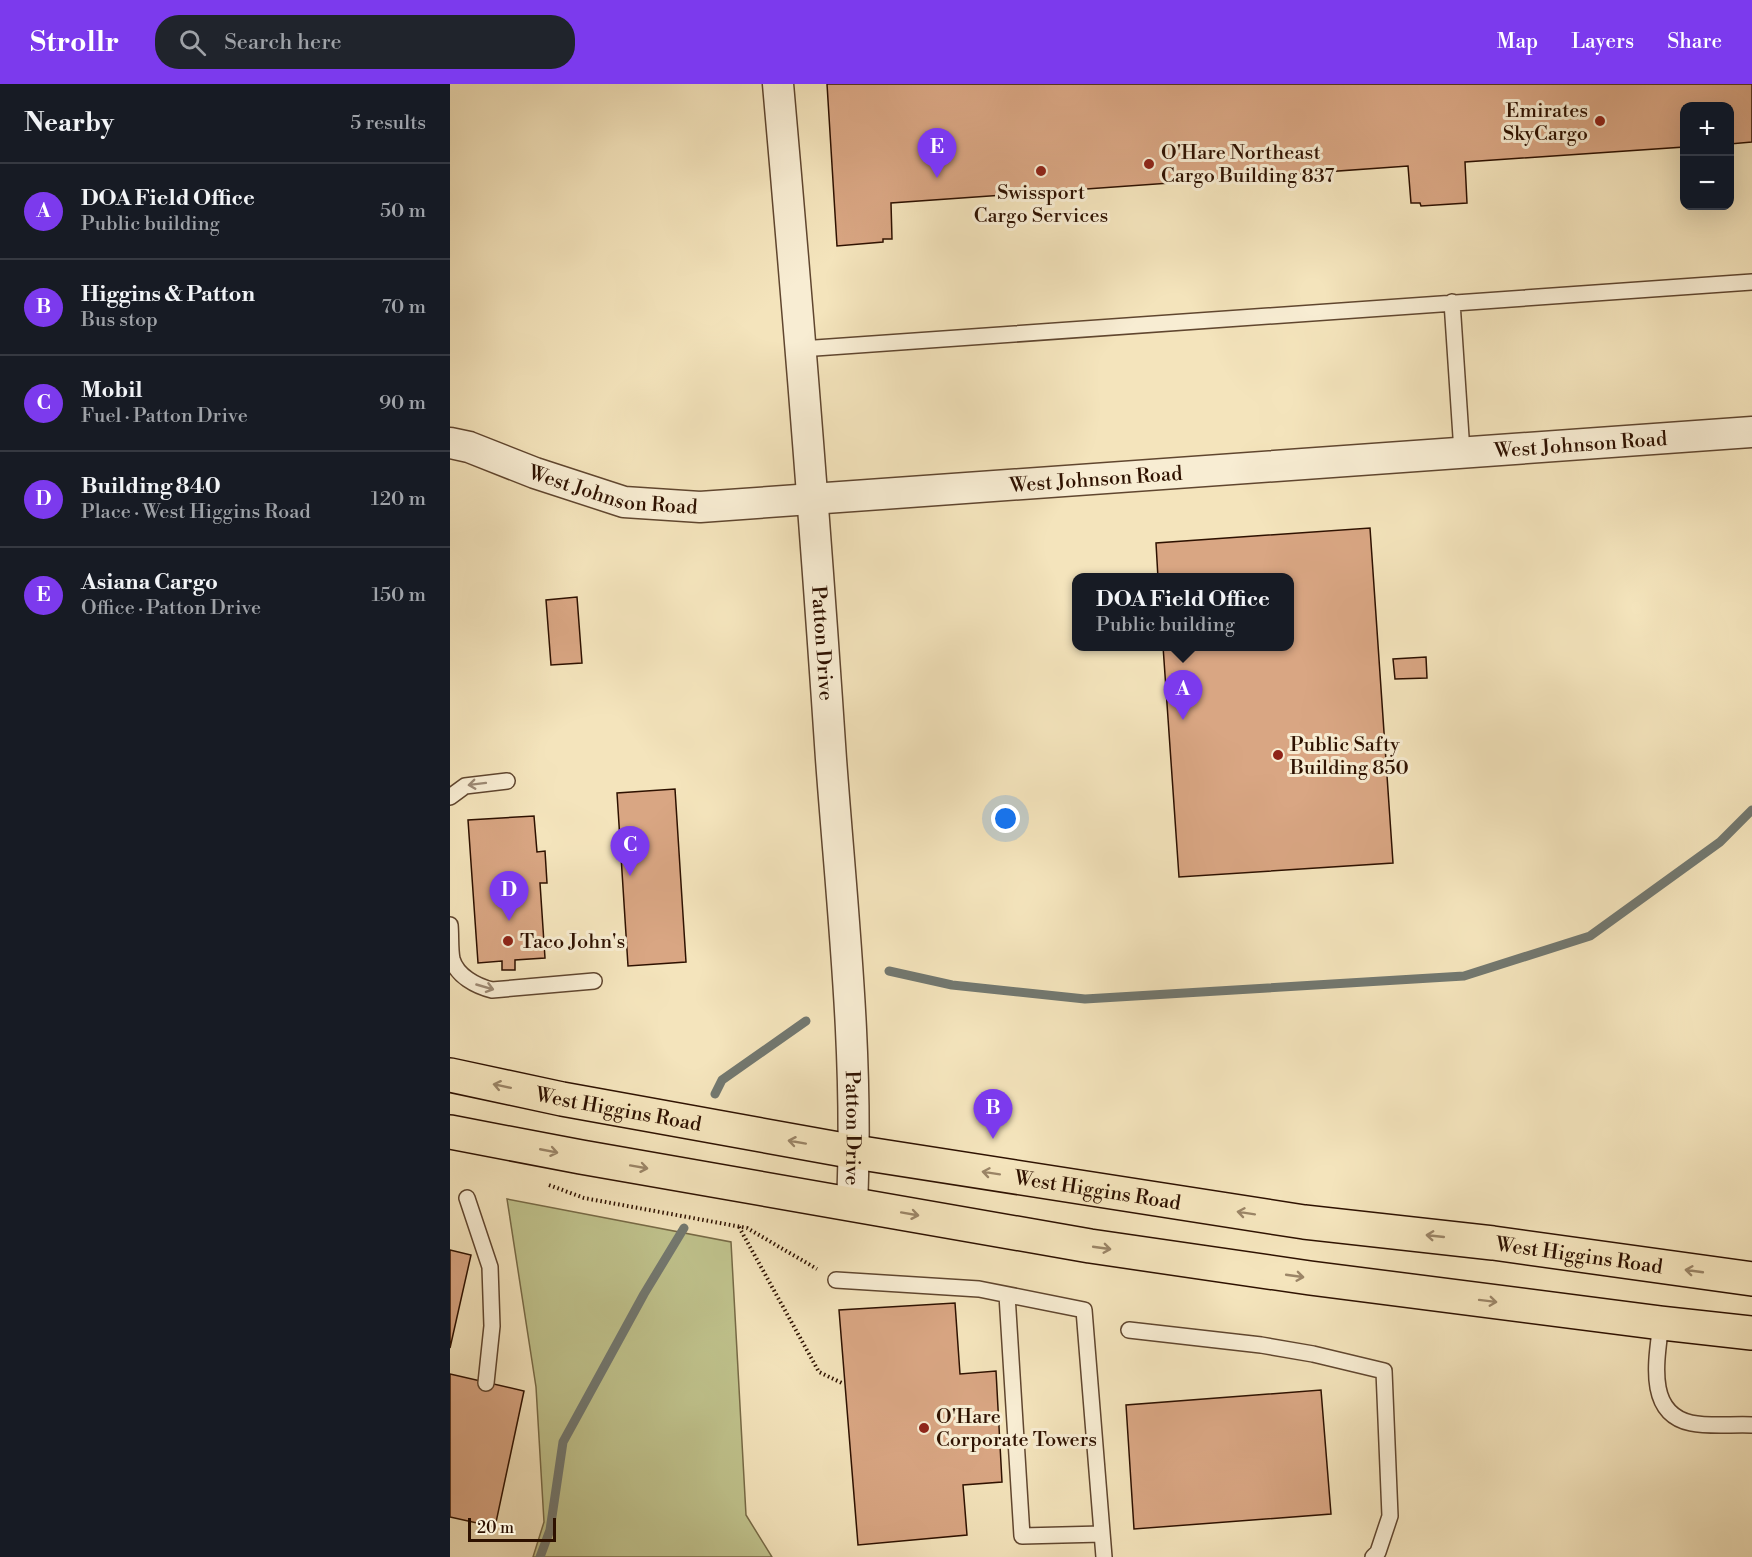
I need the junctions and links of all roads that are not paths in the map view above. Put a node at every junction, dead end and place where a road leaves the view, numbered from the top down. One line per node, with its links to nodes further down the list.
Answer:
1 (778, 84): 4 (street, Patton Drive)
2 (1752, 282): 3 (lane)
3 (1452, 303): 4 (lane); 7 (lane)
4 (801, 349): 8 (street, Patton Drive)
5 (1752, 432): 7 (street, West Johnson Road)
6 (450, 443): 8 (street, West Johnson Road)
7 (1462, 452): 8 (street, West Johnson Road)
8 (814, 498): 15 (street, Patton Drive)
9 (507, 781): 10 (lane, one-way to 10)
10 (450, 797)
11 (450, 925): 12 (lane, one-way to 12)
12 (594, 981)
13 (450, 1075): 15 (main road, West Higgins Road, one-way to 13)
14 (450, 1132): 17 (main road, one-way to 17)
15 (855, 1152): 17 (street, Patton Drive); 18 (main road, West Higgins Road, one-way to 15)
16 (467, 1198): 24 (lane)
17 (852, 1204): 21 (main road, one-way to 21)
18 (1752, 1279)
19 (836, 1280): 20 (lane)
20 (1007, 1294): 26 (lane); 26 (lane)
21 (1660, 1323): 23 (main road); 25 (lane)
22 (1130, 1330): 28 (lane)
23 (1752, 1333)
24 (486, 1383)
25 (1752, 1425)
26 (1102, 1534): 27 (lane)
27 (1104, 1557)
28 (1373, 1557)

